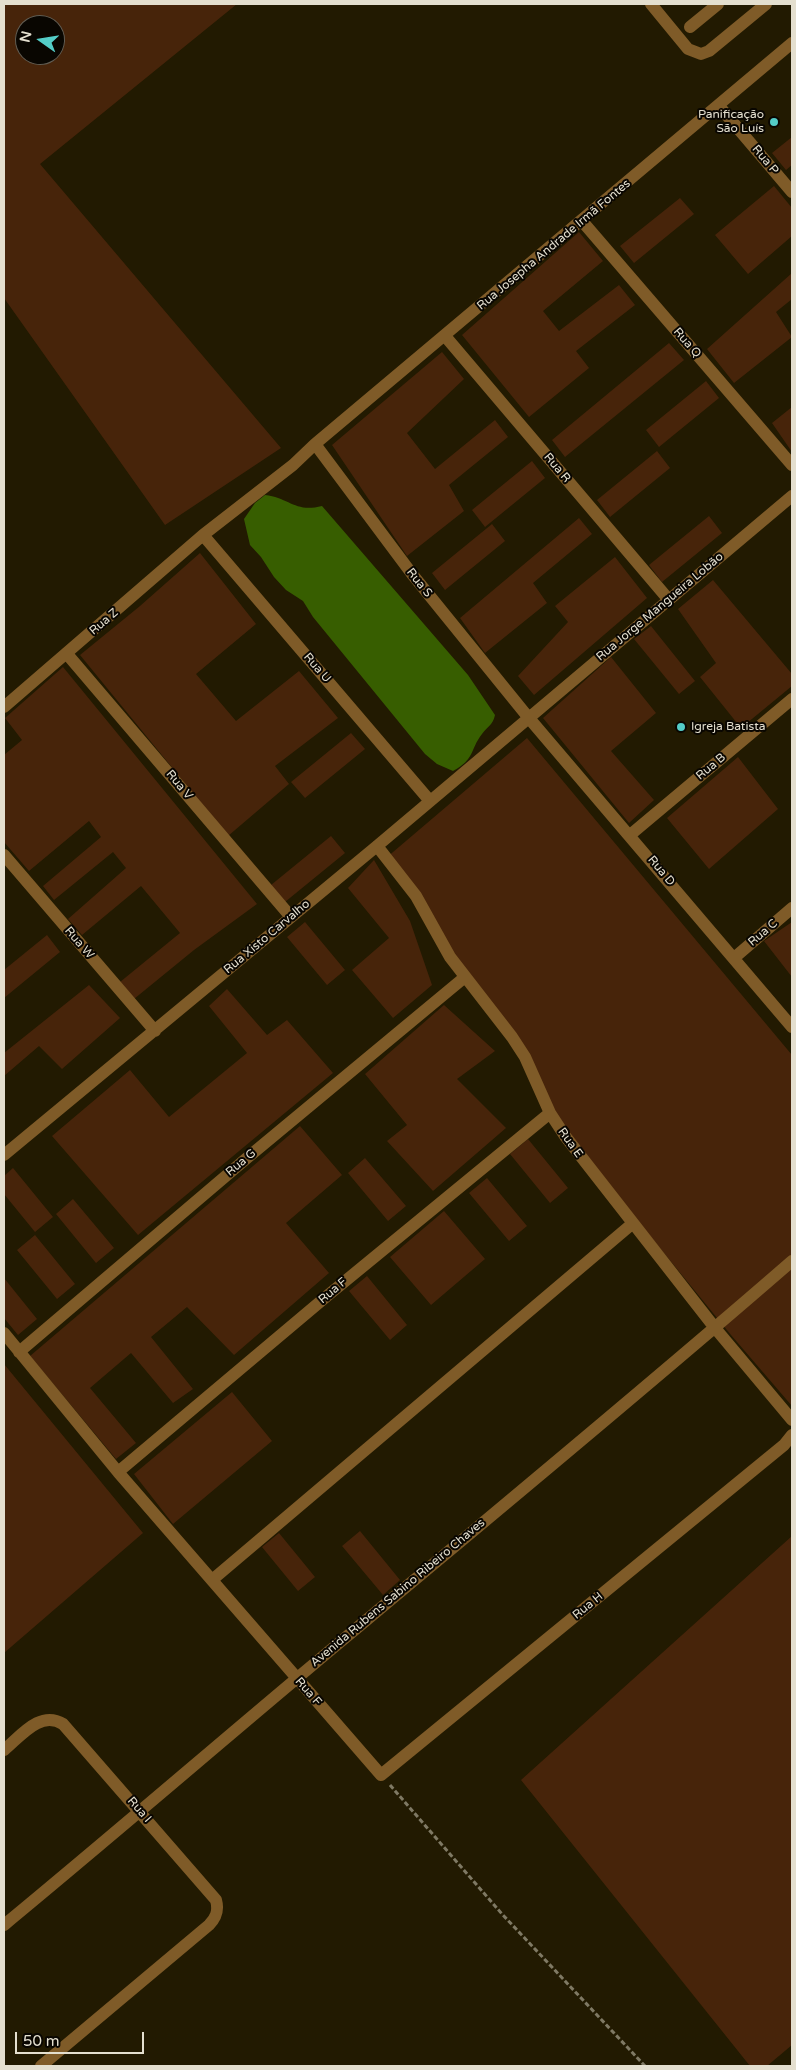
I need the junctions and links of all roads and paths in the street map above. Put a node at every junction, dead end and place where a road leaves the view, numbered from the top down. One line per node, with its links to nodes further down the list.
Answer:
1 (651, 4): 3 (street)
2 (718, 4): 4 (street)
3 (766, 4)
4 (690, 27)
5 (792, 43): 6 (street, Rua Josepha Andrade Irmã Fontes)
6 (719, 106): 7 (street, Rua P); 8 (street, Rua Josepha Andrade Irmã Fontes)
7 (792, 192)
8 (582, 221): 9 (street, Rua Josepha Andrade Irmã Fontes); 12 (street, Rua Q)
9 (445, 336): 10 (street, Rua Josepha Andrade Irmã Fontes); 15 (street, Rua R)
10 (315, 444): 11 (street, Rua Josepha Andrade Irmã Fontes); 19 (street, Rua S)
11 (294, 465): 14 (street, Rua Z)
12 (792, 465)
13 (792, 496): 15 (street, Rua Jorge Mangueira Lobão)
14 (203, 535): 16 (street, Rua Z); 20 (street, Rua U)
15 (669, 600): 19 (street, Rua Jorge Mangueira Lobão)
16 (67, 654): 18 (street, Rua Z); 25 (street, Rua V)
17 (792, 699): 21 (street, Rua B)
18 (4, 707)
19 (528, 717): 20 (street, Rua Xisto Carvalho); 21 (street, Rua D)
20 (430, 801): 22 (street, Rua Xisto Carvalho)
21 (630, 835): 26 (street, Rua D)
22 (377, 846): 25 (street, Rua Xisto Carvalho); 27 (street, Rua E)
23 (4, 855): 29 (street, Rua W)
24 (792, 908): 26 (street, Rua C)
25 (291, 917): 29 (street, Rua Xisto Carvalho)
26 (734, 958): 28 (street, Rua D)
27 (465, 978): 30 (street, Rua E); 36 (street, Rua G)
28 (792, 1027)
29 (155, 1031): 31 (street, Rua Xisto Carvalho)
30 (550, 1113): 32 (street, Rua E); 39 (street, Rua F)
31 (5, 1150)
32 (632, 1224): 34 (street, Rua E); 40 (street)
33 (792, 1261): 34 (street, Avenida Rubens Sabino Ribeiro Chaves)
34 (715, 1328): 37 (street, Rua E); 41 (street, Avenida Rubens Sabino Ribeiro Chaves)
35 (4, 1333): 36 (street, Rua F)
36 (19, 1352): 39 (street, Rua F)
37 (792, 1420)
38 (792, 1435): 43 (street, Rua H)
39 (118, 1472): 40 (street, Rua F)
40 (212, 1580): 41 (street, Rua F)
41 (297, 1678): 43 (street, Rua F); 44 (street, Avenida Rubens Sabino Ribeiro Chaves)
42 (4, 1750): 44 (street, Rua I)
43 (381, 1775): 47 (path)
44 (141, 1812): 45 (street, Avenida Rubens Sabino Ribeiro Chaves); 46 (street, Rua I)
45 (4, 1925)
46 (41, 2066)
47 (645, 2066)

